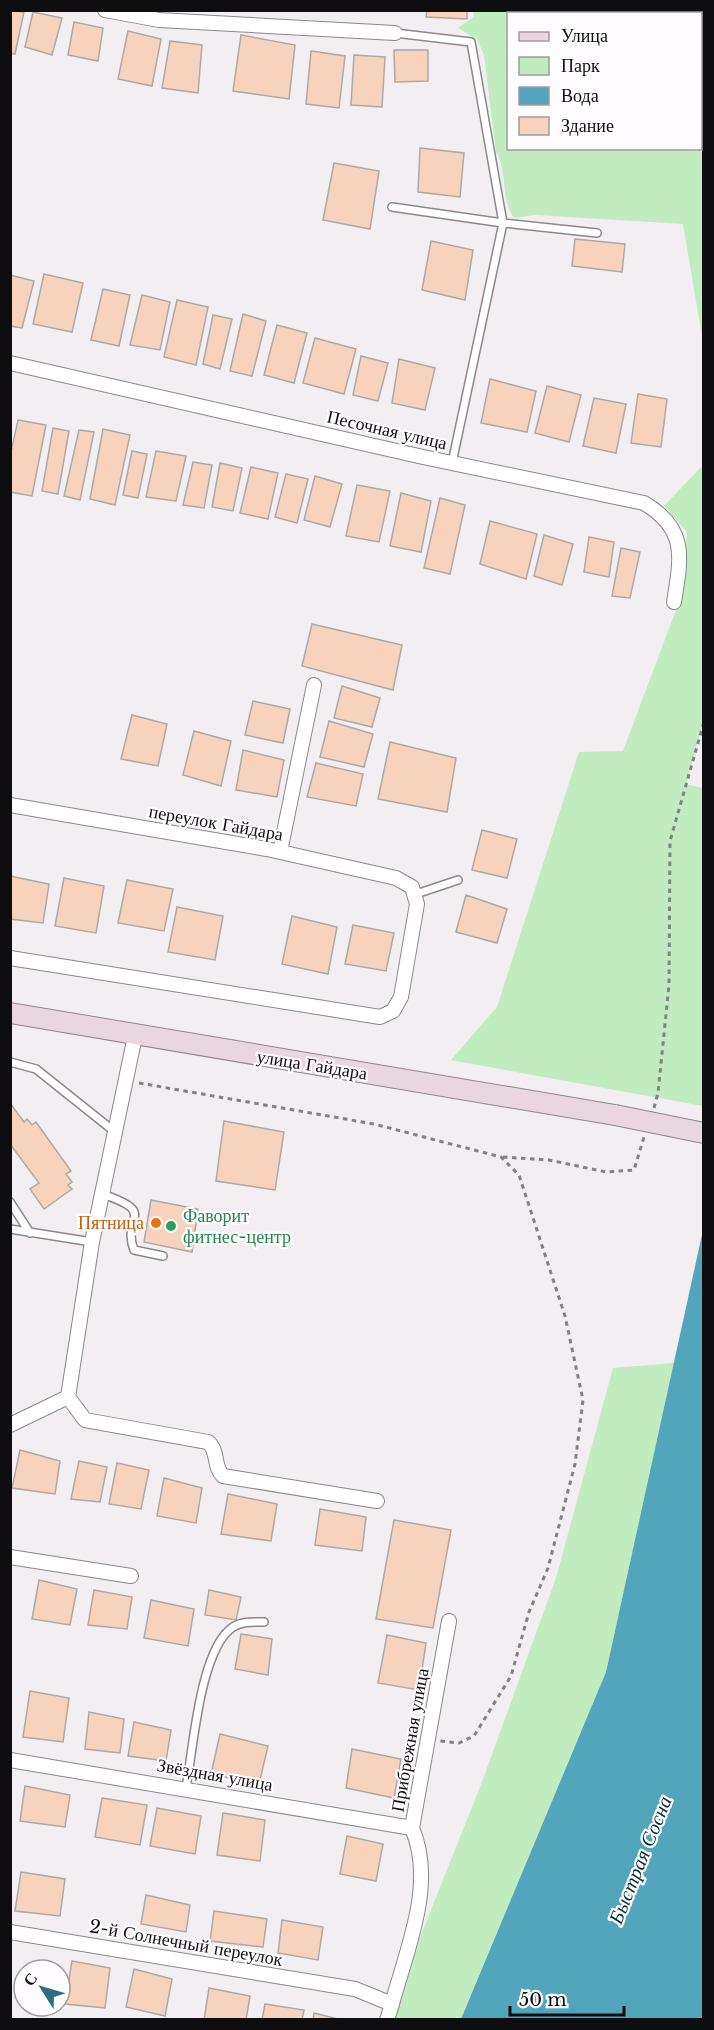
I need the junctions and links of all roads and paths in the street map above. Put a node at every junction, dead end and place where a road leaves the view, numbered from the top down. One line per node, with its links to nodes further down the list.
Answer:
1 (105, 10): 2 (street)
2 (395, 33): 4 (lane)
3 (392, 207): 4 (lane)
4 (503, 223): 5 (lane); 7 (lane)
5 (597, 233)
6 (10, 363): 7 (street, Песочная улица)
7 (452, 463): 8 (street, Песочная улица)
8 (674, 602)
9 (315, 685): 12 (street)
10 (704, 722): 20 (path)
11 (10, 805): 12 (street, переулок Гайдара)
12 (280, 852): 14 (street, переулок Гайдара)
13 (458, 880): 14 (lane)
14 (414, 891): 15 (street)
15 (10, 958)
16 (10, 1013): 17 (main road, улица Гайдара)
17 (135, 1036): 19 (street); 23 (main road, улица Гайдара, bridge)
18 (10, 1062): 22 (lane)
19 (126, 1080): 22 (street); 24 (path)
20 (651, 1115)
21 (648, 1126): 24 (path)
22 (115, 1132): 25 (street)
23 (704, 1133)
24 (501, 1157): 38 (path)
25 (102, 1194): 29 (street); 30 (lane)
26 (10, 1202): 28 (lane)
27 (10, 1229): 28 (lane)
28 (30, 1233): 29 (lane)
29 (92, 1242): 31 (street)
30 (163, 1256)
31 (68, 1397): 32 (street); 33 (street)
32 (10, 1425)
33 (377, 1501)
34 (10, 1557): 35 (street)
35 (131, 1576)
36 (449, 1621): 38 (street, Прибрежная улица)
37 (264, 1622): 40 (lane)
38 (428, 1740): 41 (street, Прибрежная улица)
39 (10, 1760): 40 (street, Звёздная улица)
40 (186, 1788): 41 (street, Звёздная улица)
41 (412, 1828): 43 (street, Прибрежная улица)
42 (10, 1932): 43 (street, 2-й Солнечный переулок)
43 (392, 2004): 44 (street, Прибрежная улица)
44 (387, 2019)

